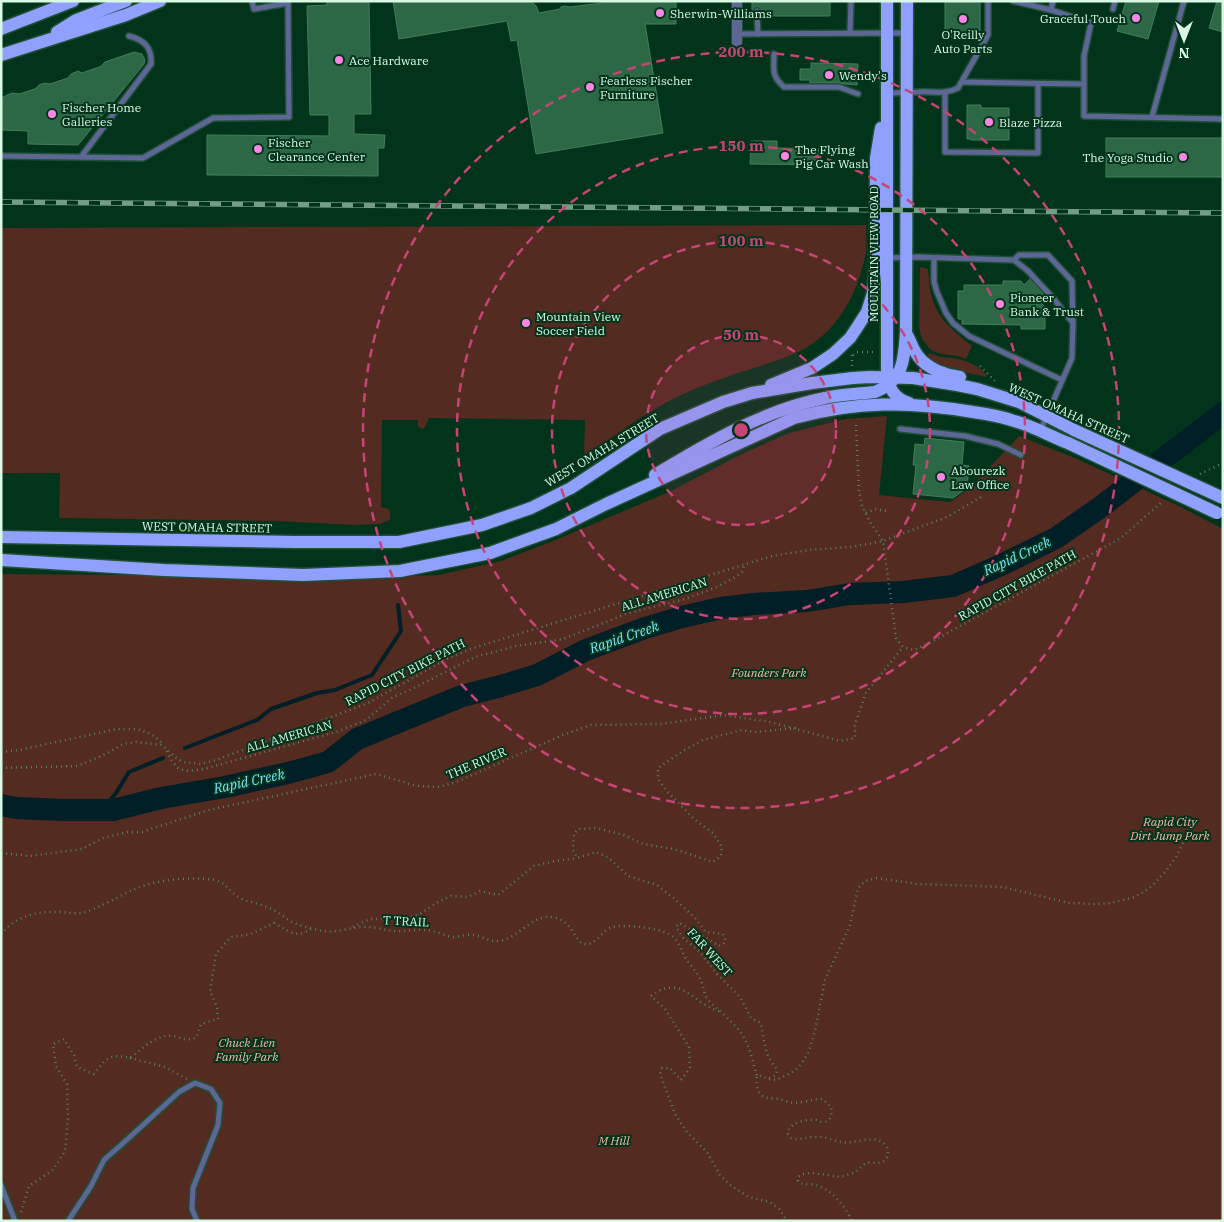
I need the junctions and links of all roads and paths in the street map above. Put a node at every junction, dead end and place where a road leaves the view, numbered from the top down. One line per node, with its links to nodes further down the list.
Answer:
1 (73, 1): 17 (main road)
2 (126, 1): 24 (main road)
3 (160, 1): 24 (main road)
4 (252, 1): 37 (lane)
5 (737, 1): 23 (street)
6 (851, 1): 18 (lane)
7 (887, 1): 19 (main road, MOUNTAIN VIEW ROAD)
8 (907, 1): 20 (main road)
9 (988, 1): 27 (lane)
10 (1013, 1): 15 (lane)
11 (1053, 1): 15 (lane)
12 (1115, 1): 14 (lane)
13 (1184, 1): 34 (lane)
14 (1112, 9)
15 (1051, 10): 29 (lane)
16 (757, 11): 21 (lane)
17 (1, 29)
18 (850, 33): 19 (lane); 21 (lane)
19 (887, 33): 20 (lane); 31 (main road, MOUNTAIN VIEW ROAD)
20 (908, 33): 32 (main road)
21 (758, 34): 23 (lane)
22 (129, 36): 37 (lane)
23 (737, 38)
24 (41, 43): 26 (main road)
25 (774, 54): 33 (lane)
26 (1, 55)
27 (962, 82): 28 (lane); 30 (lane)
28 (1038, 84): 29 (lane); 30 (lane)
29 (1084, 84): 34 (lane)
30 (945, 92): 32 (lane)
31 (886, 93): 32 (lane); 39 (main road, MOUNTAIN VIEW ROAD); 52 (main road)
32 (908, 93): 38 (main road)
33 (858, 94)
34 (1152, 117): 35 (lane)
35 (1223, 119)
36 (1, 156): 37 (lane)
37 (80, 157)
38 (906, 257): 39 (lane); 40 (lane); 43 (main road)
39 (887, 258): 49 (main road, MOUNTAIN VIEW ROAD)
40 (934, 258): 41 (lane); 50 (lane)
41 (1014, 260): 42 (lane); 42 (lane)
42 (1073, 323): 50 (lane)
43 (906, 332): 49 (main road); 51 (main road)
44 (848, 350): 46 (path)
45 (874, 352): 46 (path)
46 (853, 355): 47 (path)
47 (852, 366)
48 (980, 366): 51 (path)
49 (890, 380): 52 (main road, WEST OMAHA STREET); 53 (main road, WEST OMAHA STREET); 54 (main road); 65 (main road)
50 (1062, 380): 55 (lane)
51 (1001, 388): 53 (main road)
52 (752, 393): 69 (main road, WEST OMAHA STREET)
53 (1019, 402): 55 (main road, WEST OMAHA STREET)
54 (913, 404): 58 (main road); 65 (main road)
55 (1046, 416): 58 (lane); 63 (main road, WEST OMAHA STREET, bridge)
56 (856, 425): 67 (path)
57 (900, 429): 59 (lane)
58 (1040, 432): 68 (main road, bridge)
59 (1022, 455)
60 (1223, 463): 61 (path)
61 (1193, 478)
62 (981, 497): 70 (path, RAPID CITY BIKE PATH)
63 (1223, 498)
64 (1164, 501): 73 (path, RAPID CITY BIKE PATH)
65 (606, 504): 71 (main road)
66 (888, 510): 67 (path)
67 (866, 513): 70 (path)
68 (1220, 514)
69 (1, 537)
70 (883, 541): 72 (path, RAPID CITY BIKE PATH); 73 (path)
71 (1, 560)
72 (744, 564): 75 (path, RAPID CITY BIKE PATH); 75 (path, ALL AMERICAN)
73 (903, 647): 74 (path, THE RIVER)
74 (796, 728): 79 (path, THE RIVER); 80 (path)
75 (167, 749): 76 (path, ALL AMERICAN); 77 (path, RAPID CITY BIKE PATH)
76 (1, 752)
77 (1, 768)
78 (1194, 822): 87 (path)
79 (1, 853)
80 (576, 858): 82 (path); 87 (path, FAR WEST)
81 (312, 928): 82 (path, T TRAIL); 83 (path, T TRAIL); 85 (path)
82 (349, 929): 84 (path, T TRAIL)
83 (1, 934)
84 (720, 1011): 86 (path, T TRAIL); 94 (path)
85 (130, 1058): 88 (path); 90 (path)
86 (757, 1076): 87 (path); 95 (path)
87 (768, 1079)
88 (195, 1083): 92 (lane); 93 (lane)
89 (1, 1185): 91 (lane)
90 (21, 1216)
91 (15, 1221)
92 (68, 1221)
93 (197, 1221)
94 (787, 1221)
95 (852, 1221)

